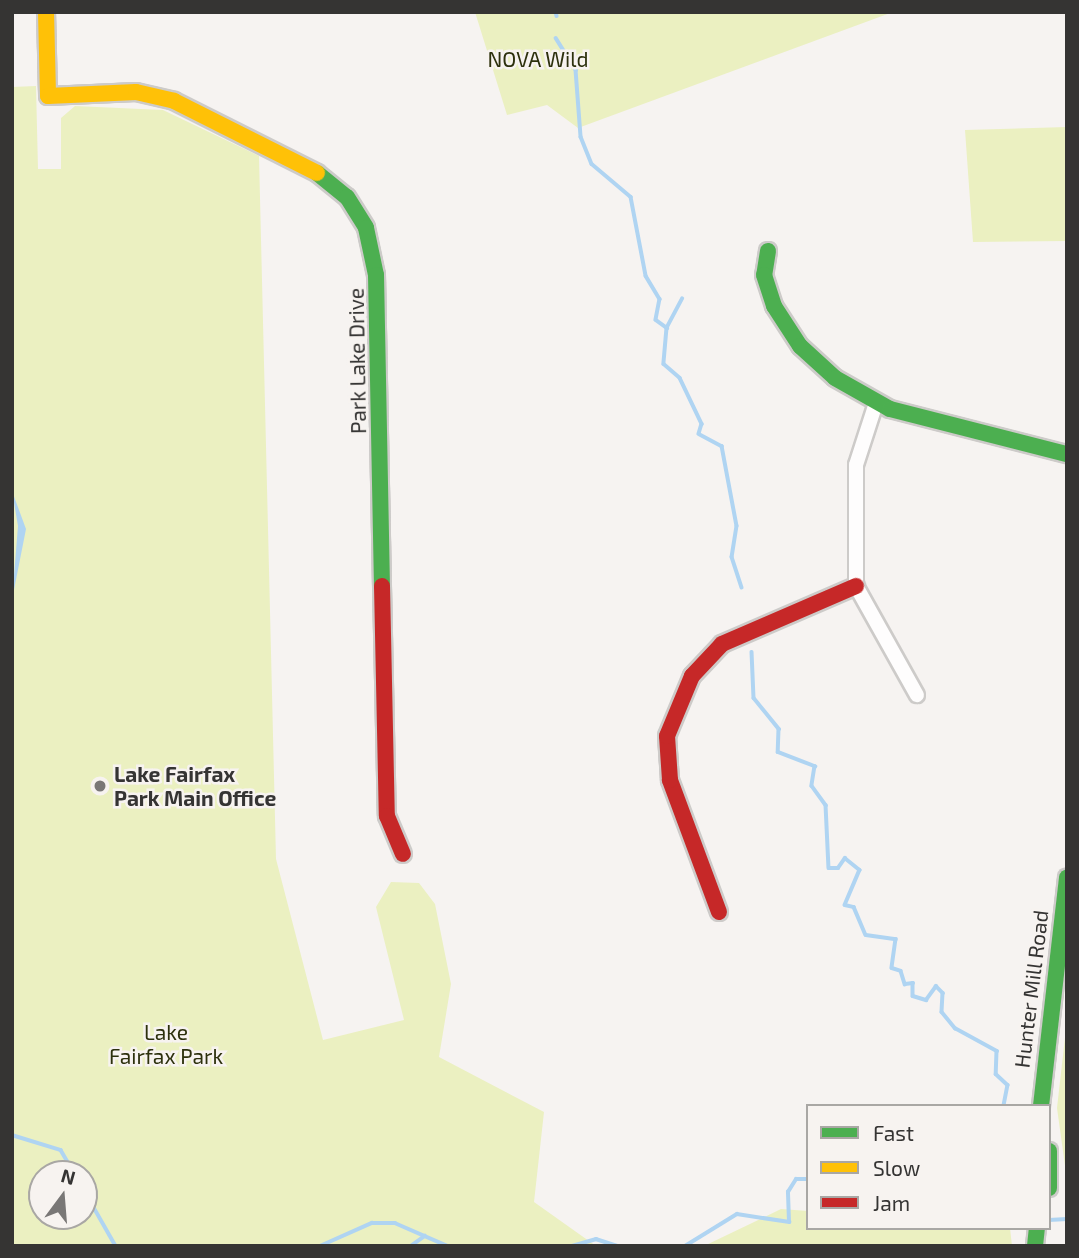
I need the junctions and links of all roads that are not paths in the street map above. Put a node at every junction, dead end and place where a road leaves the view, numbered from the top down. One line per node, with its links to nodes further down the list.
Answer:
1 (46, 12): 7 (street, Park Lake Drive)
2 (768, 251): 3 (street)
3 (876, 403): 4 (street); 5 (street)
4 (1067, 454)
5 (856, 586): 6 (street); 9 (street)
6 (917, 695)
7 (403, 854)
8 (1067, 877): 10 (street, Hunter Mill Road)
9 (719, 912)
10 (1041, 1104)

